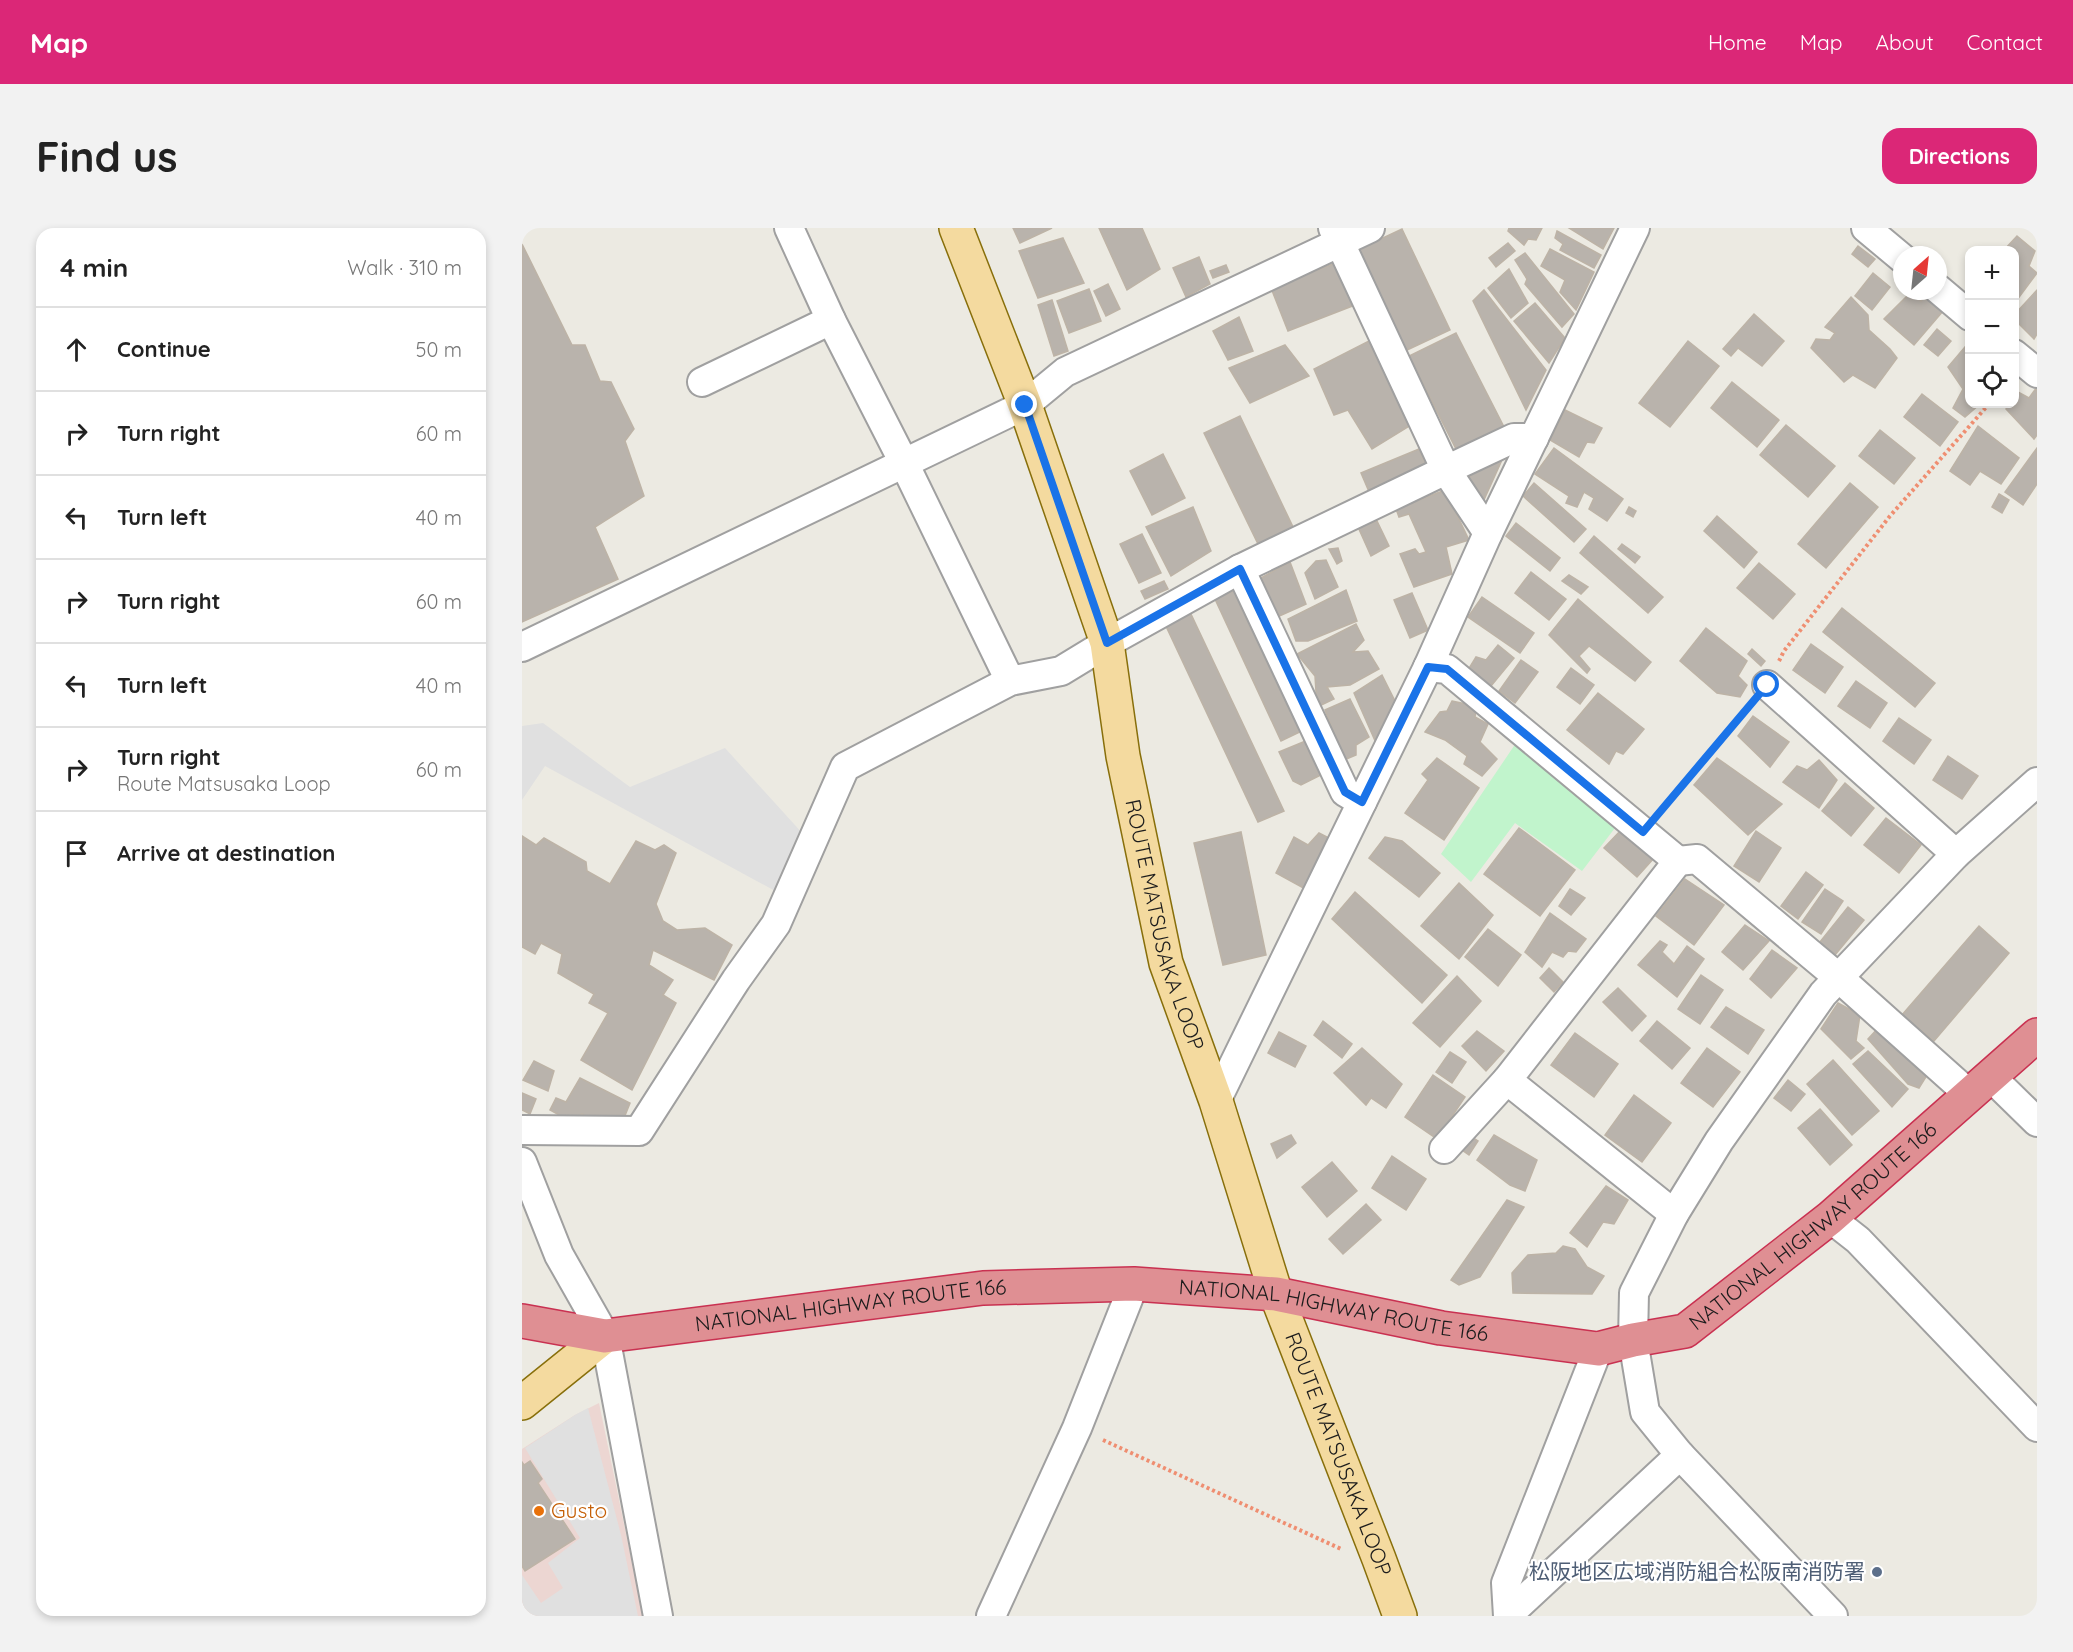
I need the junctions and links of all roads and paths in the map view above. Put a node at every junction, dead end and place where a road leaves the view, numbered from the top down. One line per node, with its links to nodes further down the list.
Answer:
1 (789, 228): 10 (street)
2 (956, 228): 14 (main road, ROUTE MATSUSAKA LOOP)
3 (1370, 228): 6 (street)
4 (1635, 228): 16 (street)
5 (1866, 228): 7 (street)
6 (1337, 235): 14 (street); 18 (street)
7 (1893, 250)
8 (1947, 297): 9 (street)
9 (1965, 312)
10 (831, 320): 13 (street); 17 (street)
11 (2019, 358): 12 (street)
12 (2037, 373)
13 (702, 382)
14 (1025, 405): 17 (street); 21 (main road, ROUTE MATSUSAKA LOOP)
15 (1985, 408): 25 (path)
16 (1534, 438): 18 (street); 19 (street)
17 (904, 463): 22 (street); 24 (street)
18 (1446, 470): 19 (street); 20 (street)
19 (1488, 533): 23 (street)
20 (1240, 569): 21 (street); 27 (street)
21 (1107, 643): 24 (street); 35 (main road, ROUTE MATSUSAKA LOOP)
22 (522, 647)
23 (1428, 667): 27 (street); 28 (street)
24 (1010, 681): 37 (street)
25 (1767, 685): 28 (path); 29 (street)
26 (2037, 782): 29 (street)
27 (1362, 802): 35 (street)
28 (1643, 832): 30 (street)
29 (1956, 854): 31 (street)
30 (1678, 861): 31 (street); 33 (street)
31 (1839, 978): 34 (street); 40 (street)
32 (2037, 1035): 34 (highway, NATIONAL HIGHWAY ROUTE 166)
33 (1507, 1080): 38 (street); 40 (street)
34 (1981, 1086): 36 (street); 41 (highway, NATIONAL HIGHWAY ROUTE 166)
35 (1216, 1101): 43 (main road, ROUTE MATSUSAKA LOOP)
36 (2037, 1122)
37 (522, 1130)
38 (1444, 1149)
39 (522, 1162): 45 (street)
40 (1674, 1214): 46 (street)
41 (1830, 1218): 46 (highway, NATIONAL HIGHWAY ROUTE 166); 49 (street)
42 (1134, 1284): 43 (highway, NATIONAL HIGHWAY ROUTE 166); 45 (highway, NATIONAL HIGHWAY ROUTE 166); 50 (street)
43 (1276, 1294): 47 (highway, NATIONAL HIGHWAY ROUTE 166); 52 (main road, ROUTE MATSUSAKA LOOP)
44 (522, 1321): 45 (highway, NATIONAL HIGHWAY ROUTE 166)
45 (605, 1336): 48 (main road); 54 (street)
46 (1633, 1340): 47 (highway, NATIONAL HIGHWAY ROUTE 166); 51 (street)
47 (1598, 1349): 53 (street)
48 (522, 1402)
49 (2037, 1427)
50 (1077, 1428): 52 (path); 55 (street)
51 (1680, 1455): 53 (street); 57 (street)
52 (1380, 1559): 56 (main road, ROUTE MATSUSAKA LOOP)
53 (1508, 1615)
54 (658, 1616)
55 (991, 1616)
56 (1400, 1616)
57 (1833, 1616)

